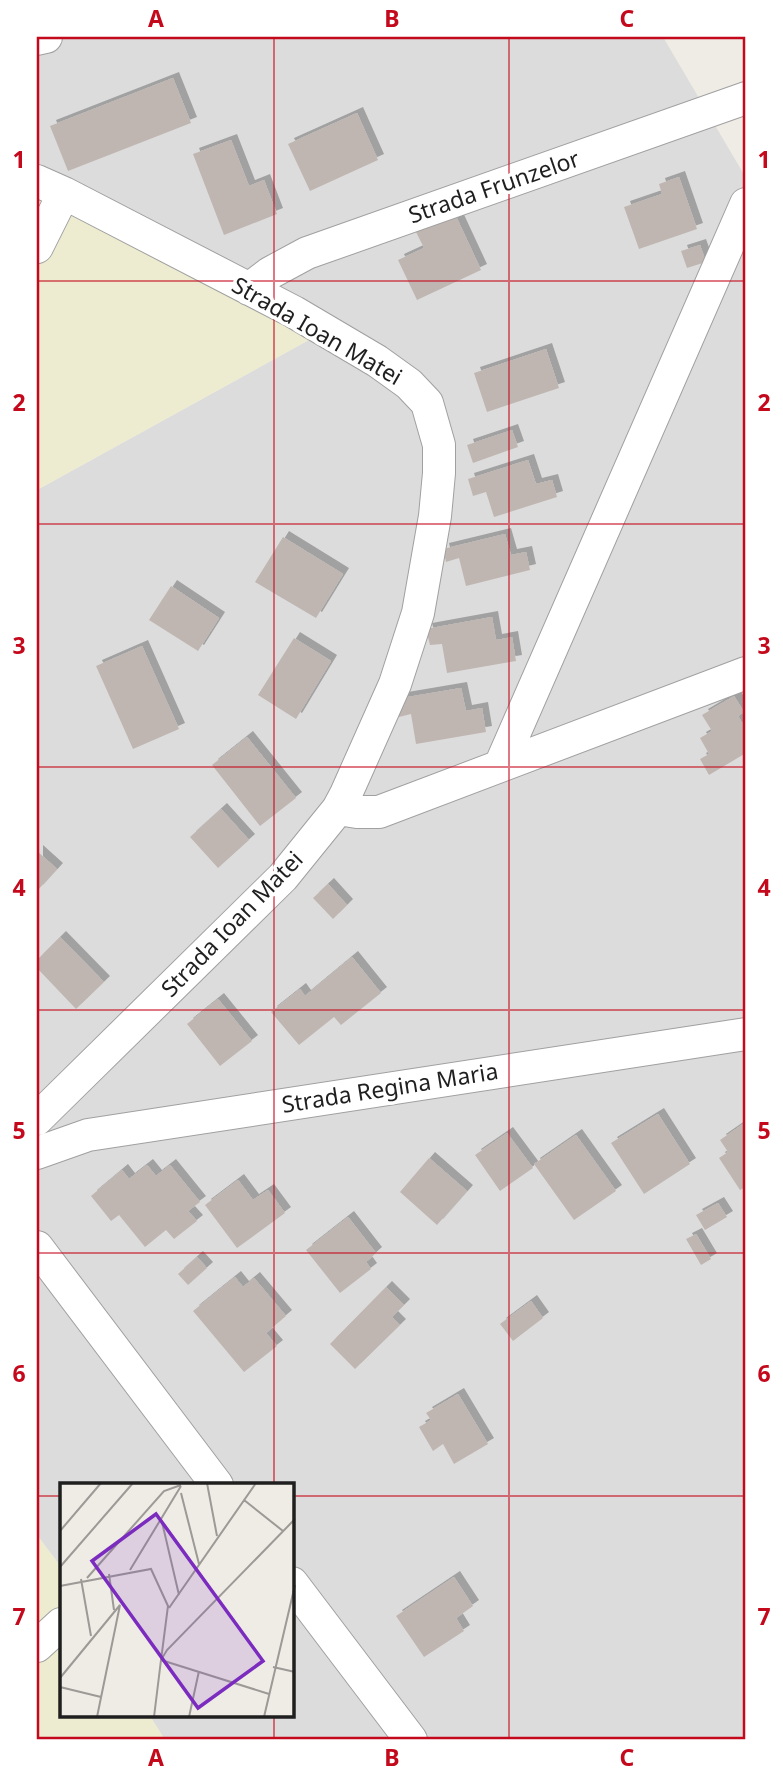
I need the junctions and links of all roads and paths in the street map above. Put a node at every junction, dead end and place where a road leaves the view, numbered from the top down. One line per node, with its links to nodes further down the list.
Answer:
1 (46, 37): 2 (street)
2 (37, 39)
3 (746, 98): 7 (street, Strada Frunzelor)
4 (50, 187): 6 (street); 7 (street, Strada Ioan Matei)
5 (746, 204): 9 (street)
6 (37, 247)
7 (249, 289): 10 (street, Strada Ioan Matei)
8 (746, 673): 9 (street)
9 (500, 766): 10 (street)
10 (338, 809): 12 (street, Strada Ioan Matei)
11 (746, 1034): 13 (street, Strada Regina Maria)
12 (37, 1119)
13 (37, 1153)
14 (37, 1247): 15 (street)
15 (215, 1483)
16 (294, 1586): 19 (street)
17 (60, 1625): 18 (street)
18 (37, 1646)
19 (411, 1740)

